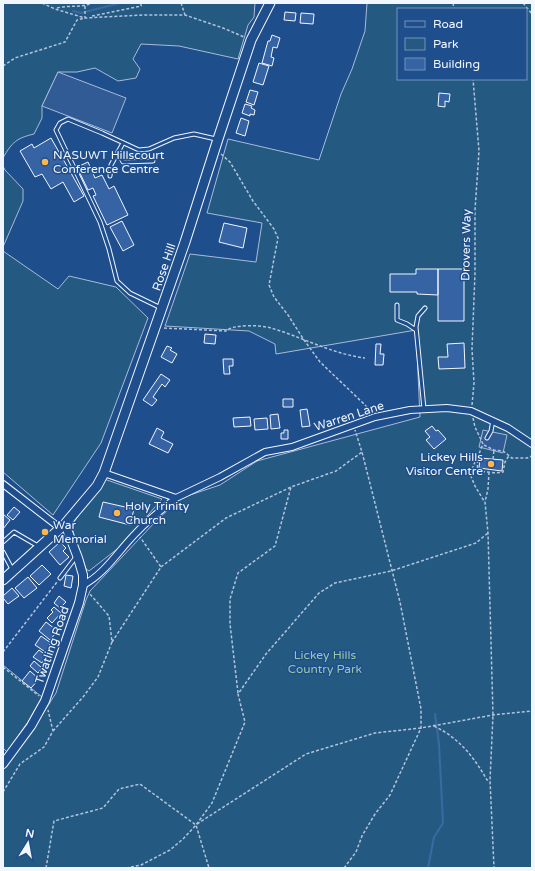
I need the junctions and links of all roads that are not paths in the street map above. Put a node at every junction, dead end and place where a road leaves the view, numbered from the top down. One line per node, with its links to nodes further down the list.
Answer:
1 (270, 3): 2 (main road, Rose Hill)
2 (218, 139): 3 (lane); 9 (main road, Rose Hill)
3 (123, 143): 4 (lane); 9 (lane)
4 (118, 152): 5 (lane); 6 (lane)
5 (153, 161)
6 (110, 176)
7 (397, 305): 10 (lane)
8 (425, 308): 10 (lane)
9 (162, 309): 15 (main road, Rose Hill)
10 (416, 330): 11 (lane)
11 (424, 409): 12 (street, Warren Lane); 17 (street, Warren Lane)
12 (493, 420): 13 (lane); 14 (street, Warren Lane)
13 (487, 438)
14 (532, 444)
15 (104, 473): 17 (street); 18 (main road, Rose Hill)
16 (3, 484): 18 (street)
17 (176, 498): 26 (street, Warren Lane)
18 (63, 526): 20 (main road, Rose Hill); 22 (street, Twatling Road)
19 (3, 542): 20 (lane)
20 (39, 547): 23 (main road, Rose Hill)
21 (3, 552): 23 (lane)
22 (77, 555): 24 (lane); 26 (street, Twatling Road)
23 (13, 571): 25 (main road, Rose Hill)
24 (60, 578)
25 (3, 580)
26 (83, 586): 27 (street, Twatling Road)
27 (3, 764)

